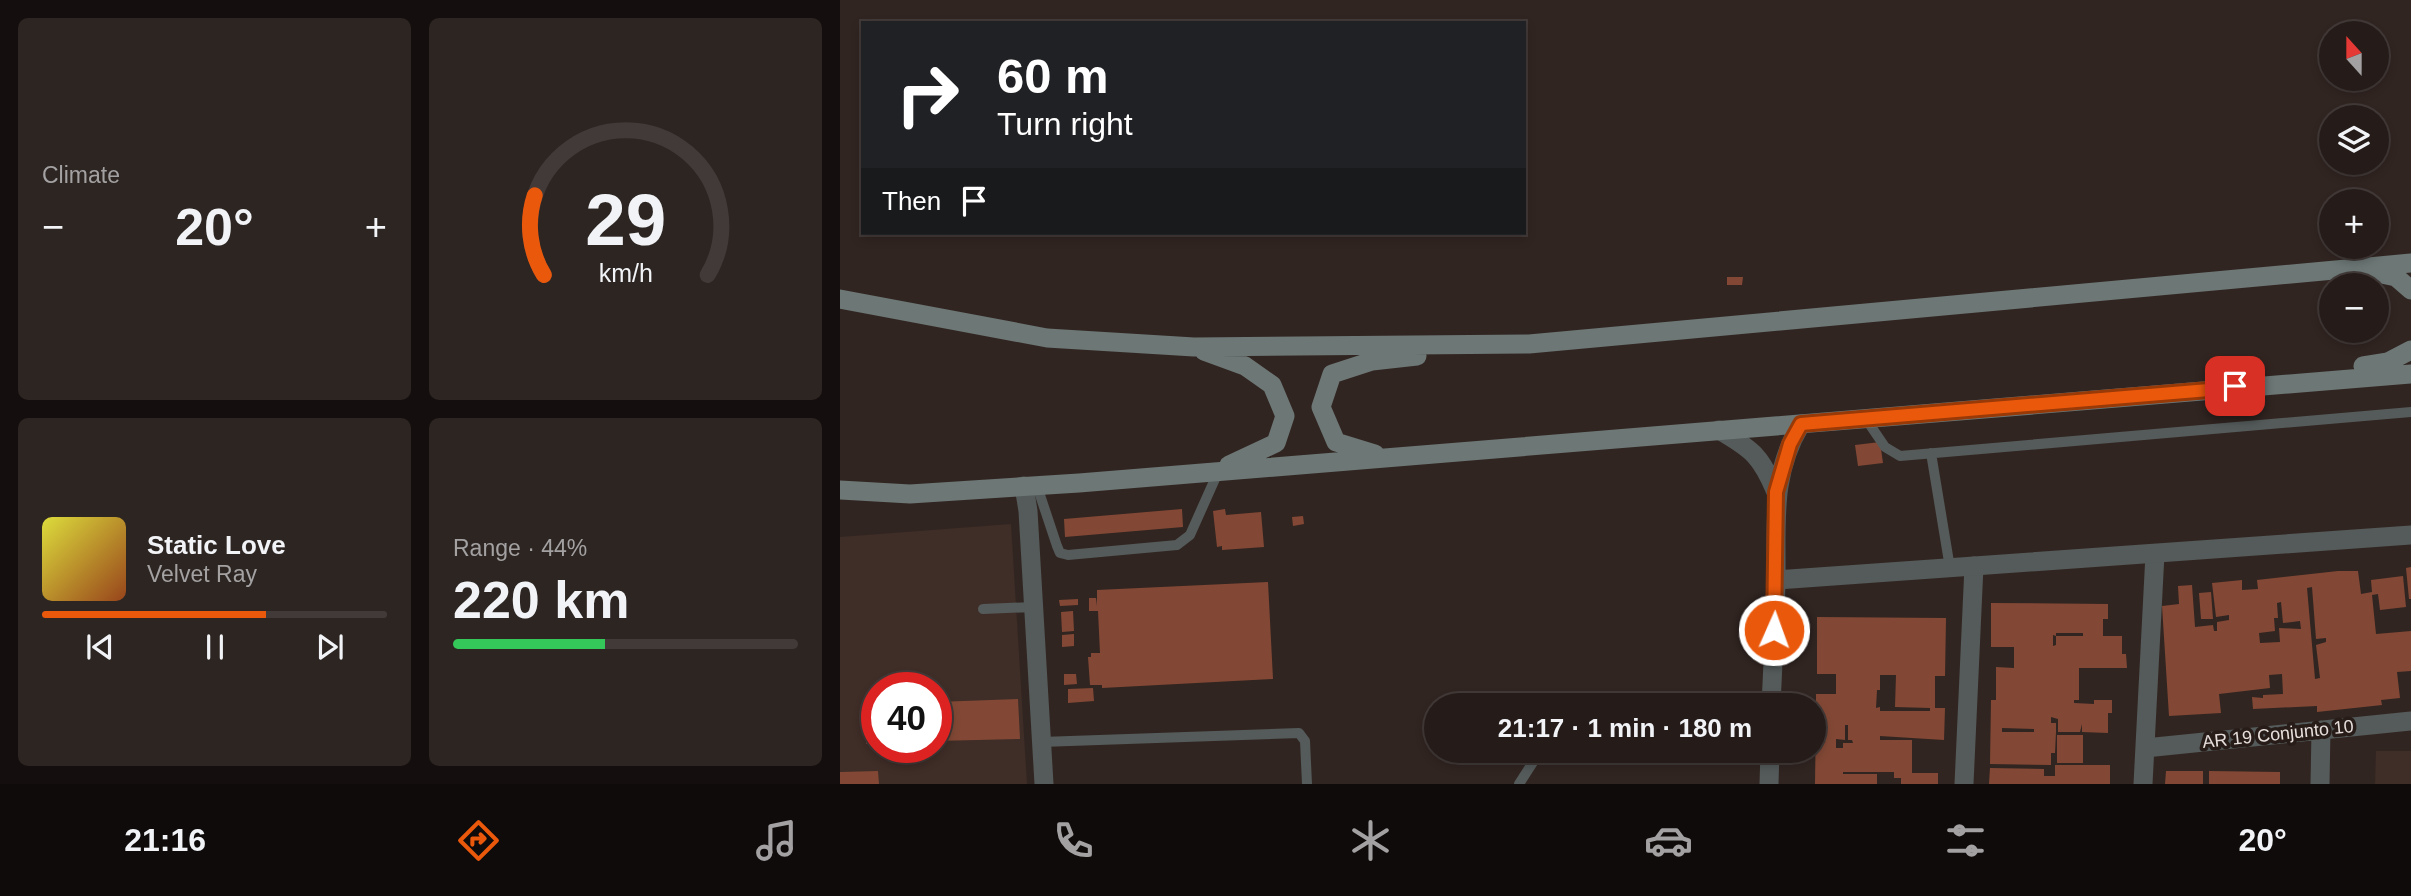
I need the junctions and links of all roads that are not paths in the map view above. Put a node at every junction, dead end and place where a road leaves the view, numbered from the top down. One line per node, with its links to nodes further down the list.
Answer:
1 (2411, 263): 2 (main road)
2 (2358, 269): 3 (main road); 5 (main road)
3 (2411, 290)
4 (840, 299): 6 (main road)
5 (1529, 344): 6 (main road); 15 (main road)
6 (1194, 347): 16 (main road)
7 (2411, 350): 9 (main road)
8 (2411, 374): 9 (main road)
9 (2209, 390): 11 (main road)
10 (2411, 412): 14 (lane)
11 (1867, 419): 12 (main road); 14 (lane)
12 (1801, 424): 13 (main road); 19 (street)
13 (1719, 430): 15 (main road); 19 (street)
14 (1931, 453): 23 (lane)
15 (1387, 457): 16 (main road)
16 (1219, 470): 17 (main road); 17 (lane)
17 (1030, 486): 18 (main road); 25 (street)
18 (840, 490)
19 (1776, 492): 24 (street)
20 (2411, 536): 21 (street)
21 (2155, 554): 22 (street); 31 (street)
22 (1974, 566): 23 (street); 38 (street)
23 (1950, 568): 24 (street)
24 (1776, 580): 27 (street)
25 (1033, 607): 26 (lane); 30 (street)
26 (983, 609)
27 (1772, 693)
28 (2411, 721): 29 (street, AR 19 Conjunto 10)
29 (2321, 730): 31 (street, AR 19 Conjunto 10); 40 (street)
30 (1041, 742): 34 (street); 35 (lane)
31 (2145, 748): 39 (street)
32 (1532, 763): 36 (lane)
33 (1770, 763): 37 (street)
34 (1044, 784)
35 (1307, 784)
36 (1519, 784)
37 (1769, 784)
38 (1964, 784)
39 (2143, 784)
40 (2320, 784)

